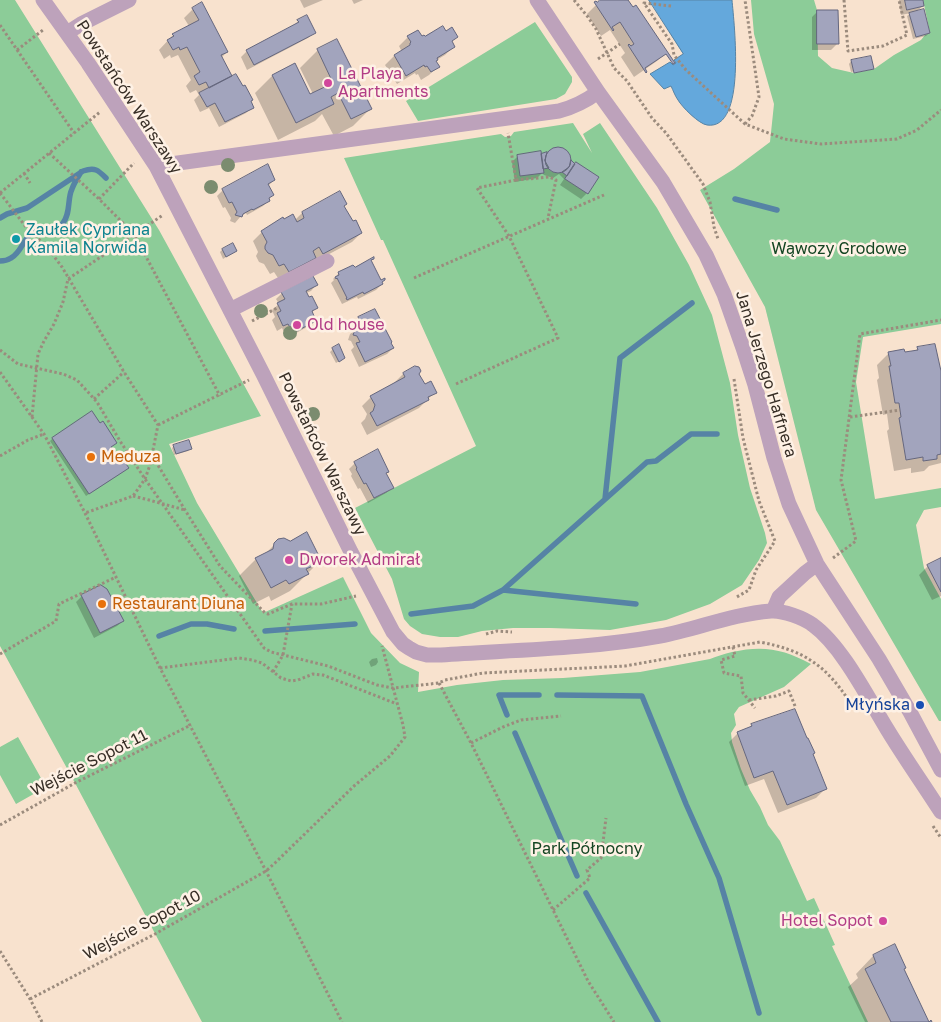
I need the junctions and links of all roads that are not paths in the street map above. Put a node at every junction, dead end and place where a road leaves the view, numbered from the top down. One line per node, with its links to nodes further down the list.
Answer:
1 (43, 0): 4 (street, Powstańców Warszawy)
2 (129, 0): 4 (street)
3 (537, 0): 5 (street, Jana Jerzego Haffnera)
4 (67, 33): 6 (street, Powstańców Warszawy)
5 (598, 92): 6 (street); 9 (street, Jana Jerzego Haffnera)
6 (156, 166): 8 (street, Powstańców Warszawy)
7 (327, 261): 8 (street)
8 (230, 310): 10 (street, Powstańców Warszawy)
9 (817, 564): 10 (street); 11 (street, Jana Jerzego Haffnera)
10 (773, 611): 12 (street, Powstańców Warszawy)
11 (940, 767)
12 (941, 812)

